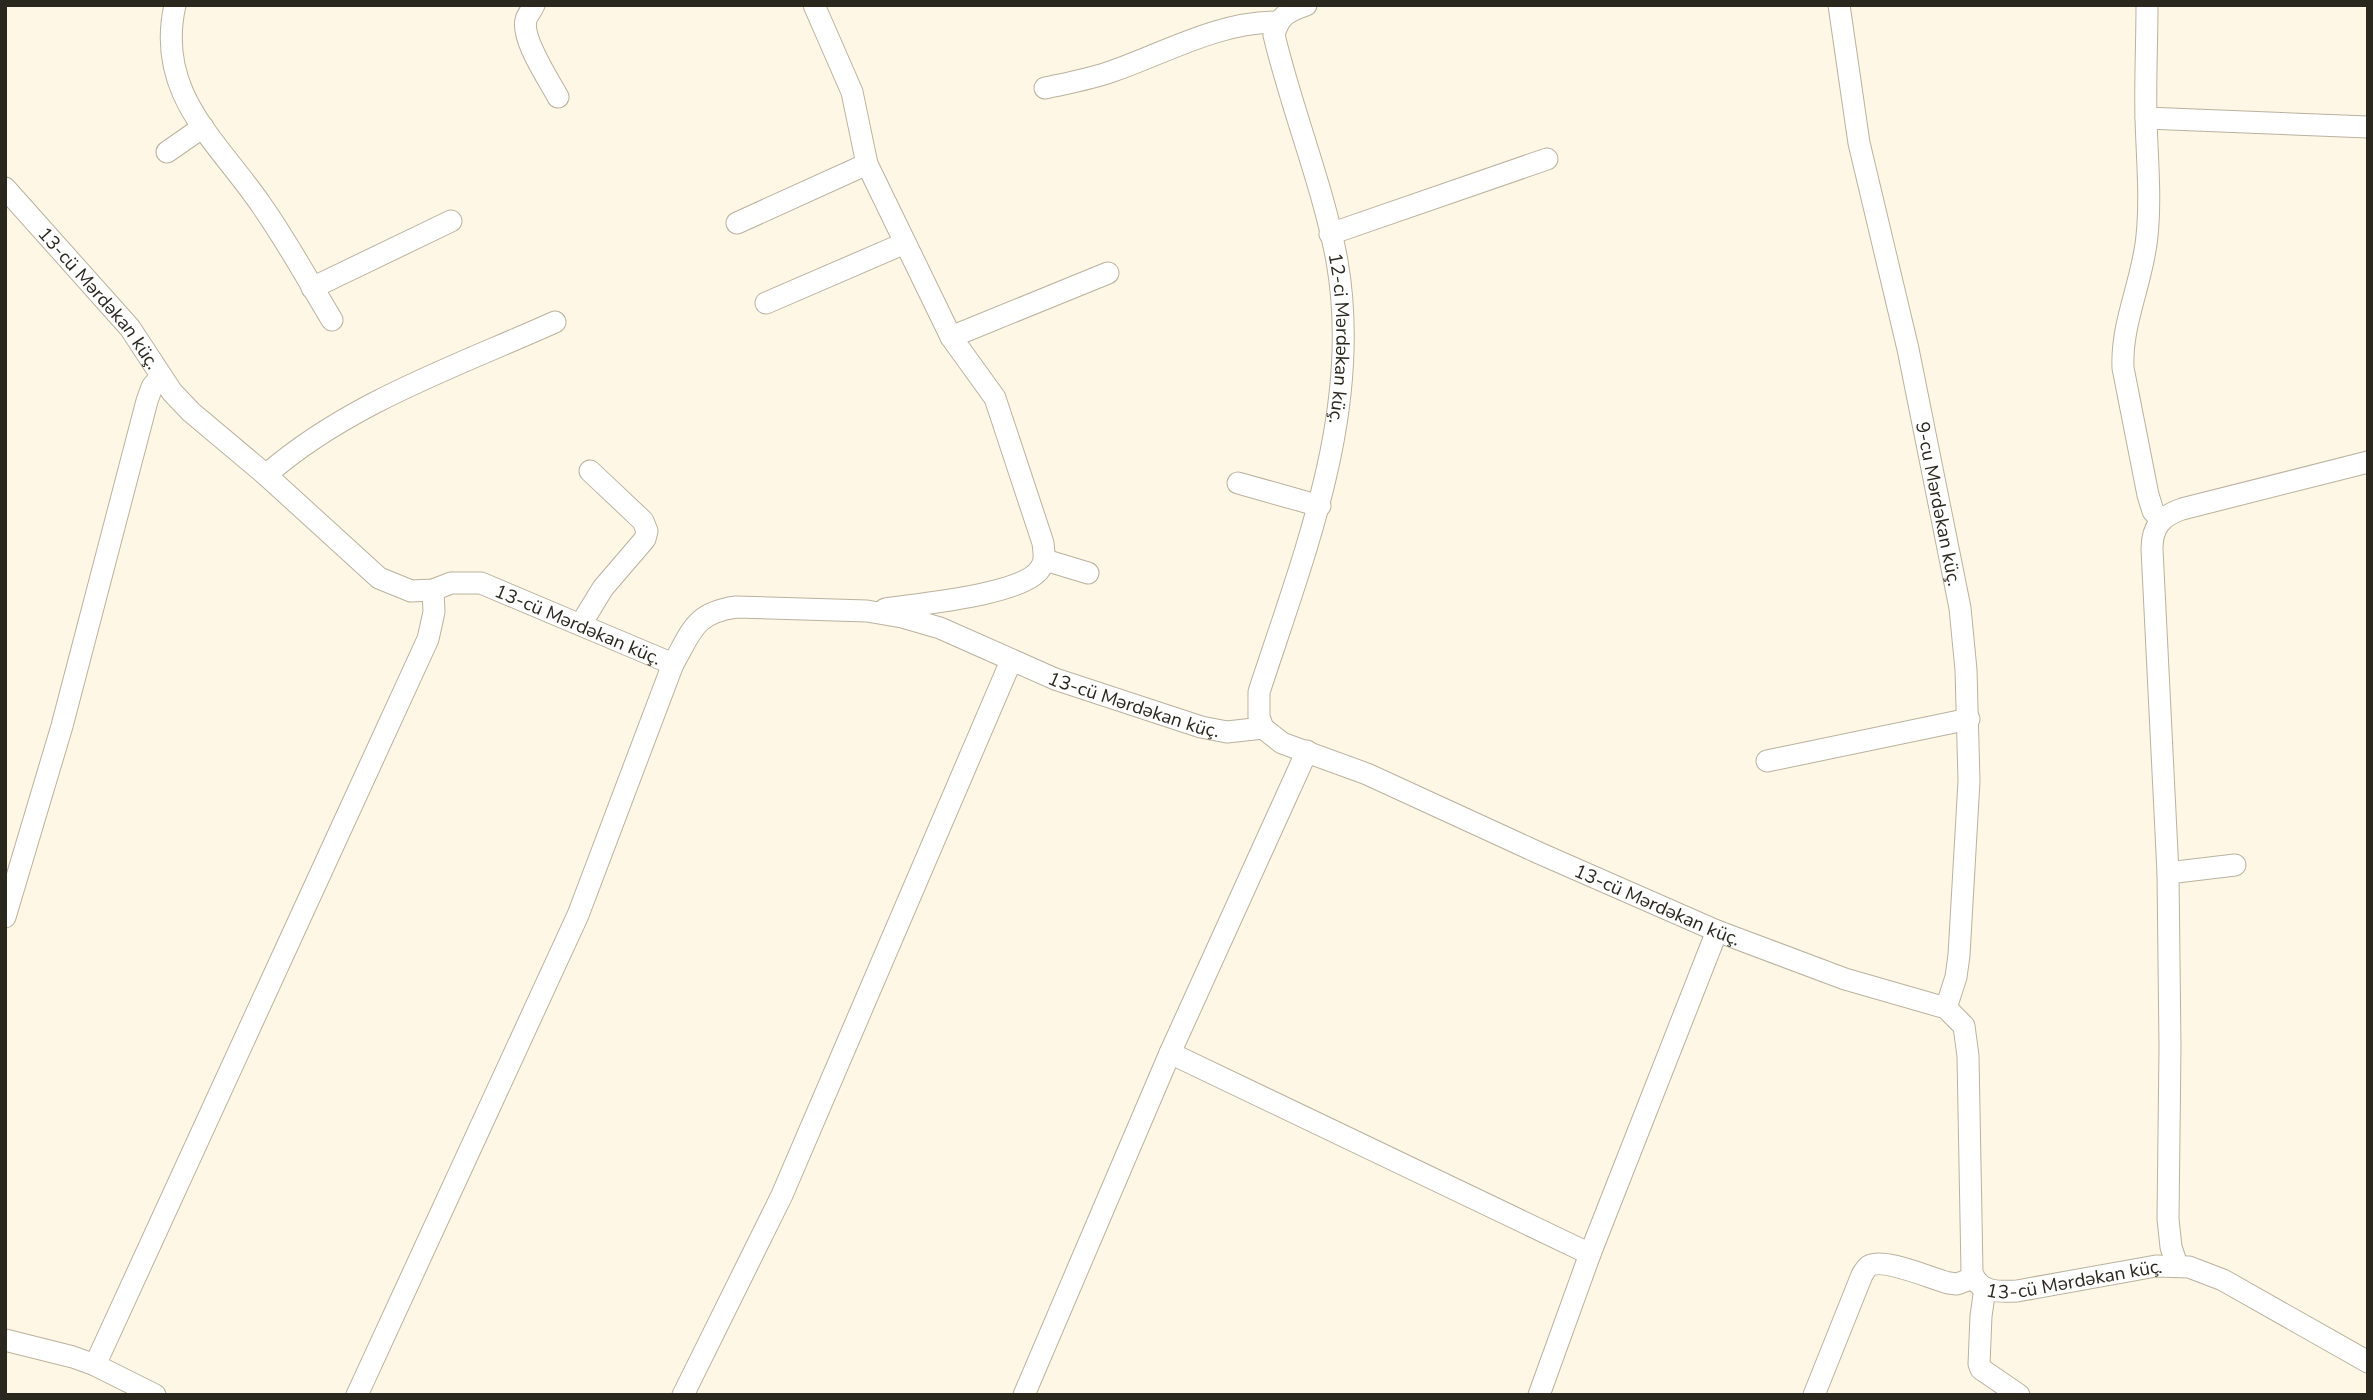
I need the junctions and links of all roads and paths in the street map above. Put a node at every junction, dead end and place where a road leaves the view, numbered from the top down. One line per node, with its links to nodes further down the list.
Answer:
1 (175, 5): 11 (street)
2 (534, 5): 9 (street)
3 (814, 5): 15 (street)
4 (1306, 5): 7 (street)
5 (1839, 5): 43 (street, 9-cu Mərdəkan küç.)
6 (2147, 5): 10 (street)
7 (1277, 22): 8 (street); 19 (street, 12-ci Mərdəkan küç.)
8 (1045, 88)
9 (558, 97)
10 (2146, 118): 12 (street); 33 (street)
11 (203, 127): 13 (street); 22 (street)
12 (2368, 127)
13 (167, 152)
14 (1547, 159): 19 (street)
15 (867, 163): 18 (street); 20 (street)
16 (5, 188): 27 (street, 13-cü Mərdəkan küç.)
17 (451, 221): 22 (street)
18 (737, 223)
19 (1331, 234): 32 (street, 12-ci Mərdəkan küç.)
20 (905, 243): 23 (street); 26 (street)
21 (1108, 273): 26 (street)
22 (312, 288): 24 (street)
23 (766, 303)
24 (332, 320)
25 (555, 322): 30 (street)
26 (951, 337): 34 (street)
27 (161, 376): 30 (street, 13-cü Mərdəkan küç.); 49 (street)
28 (2368, 462): 33 (street)
29 (590, 471): 39 (street)
30 (266, 475): 36 (street, 13-cü Mərdəkan küç.)
31 (1238, 482): 32 (street)
32 (1320, 506): 44 (street, 12-ci Mərdəkan küç.)
33 (2161, 520): 48 (street)
34 (1045, 560): 35 (street); 37 (street)
35 (1088, 573)
36 (433, 590): 39 (street, 13-cü Mərdəkan küç.); 58 (street)
37 (965, 597): 38 (street); 40 (street)
38 (867, 611): 40 (street, 13-cü Mərdəkan küç.); 42 (street, 13-cü Mərdəkan küç.)
39 (581, 624): 42 (street, 13-cü Mərdəkan küç.)
40 (961, 637): 41 (street, 13-cü Mərdəkan küç.)
41 (1011, 661): 44 (street, 13-cü Mərdəkan küç.); 61 (street)
42 (673, 664): 60 (street)
43 (1969, 719): 46 (street); 51 (street, 9-cu Mərdəkan küç.)
44 (1263, 728): 45 (street, 13-cü Mərdəkan küç.)
45 (1307, 751): 50 (street, 13-cü Mərdəkan küç.); 52 (street)
46 (1767, 761)
47 (2235, 865): 48 (street)
48 (2168, 873): 54 (street)
49 (5, 917)
50 (1717, 931): 51 (street, 13-cü Mərdəkan küç.); 53 (street)
51 (1946, 1008): 55 (street, 13-cü Mərdəkan küç.)
52 (1170, 1053): 53 (street); 62 (street)
53 (1590, 1254): 63 (street)
54 (2177, 1265): 55 (street, 13-cü Mərdəkan küç.); 57 (street)
55 (1979, 1283): 64 (street); 65 (street)
56 (5, 1340): 58 (street)
57 (2368, 1362)
58 (95, 1365): 59 (street)
59 (155, 1395)
60 (357, 1395)
61 (683, 1395)
62 (1024, 1395)
63 (1539, 1395)
64 (1814, 1395)
65 (2020, 1395)

